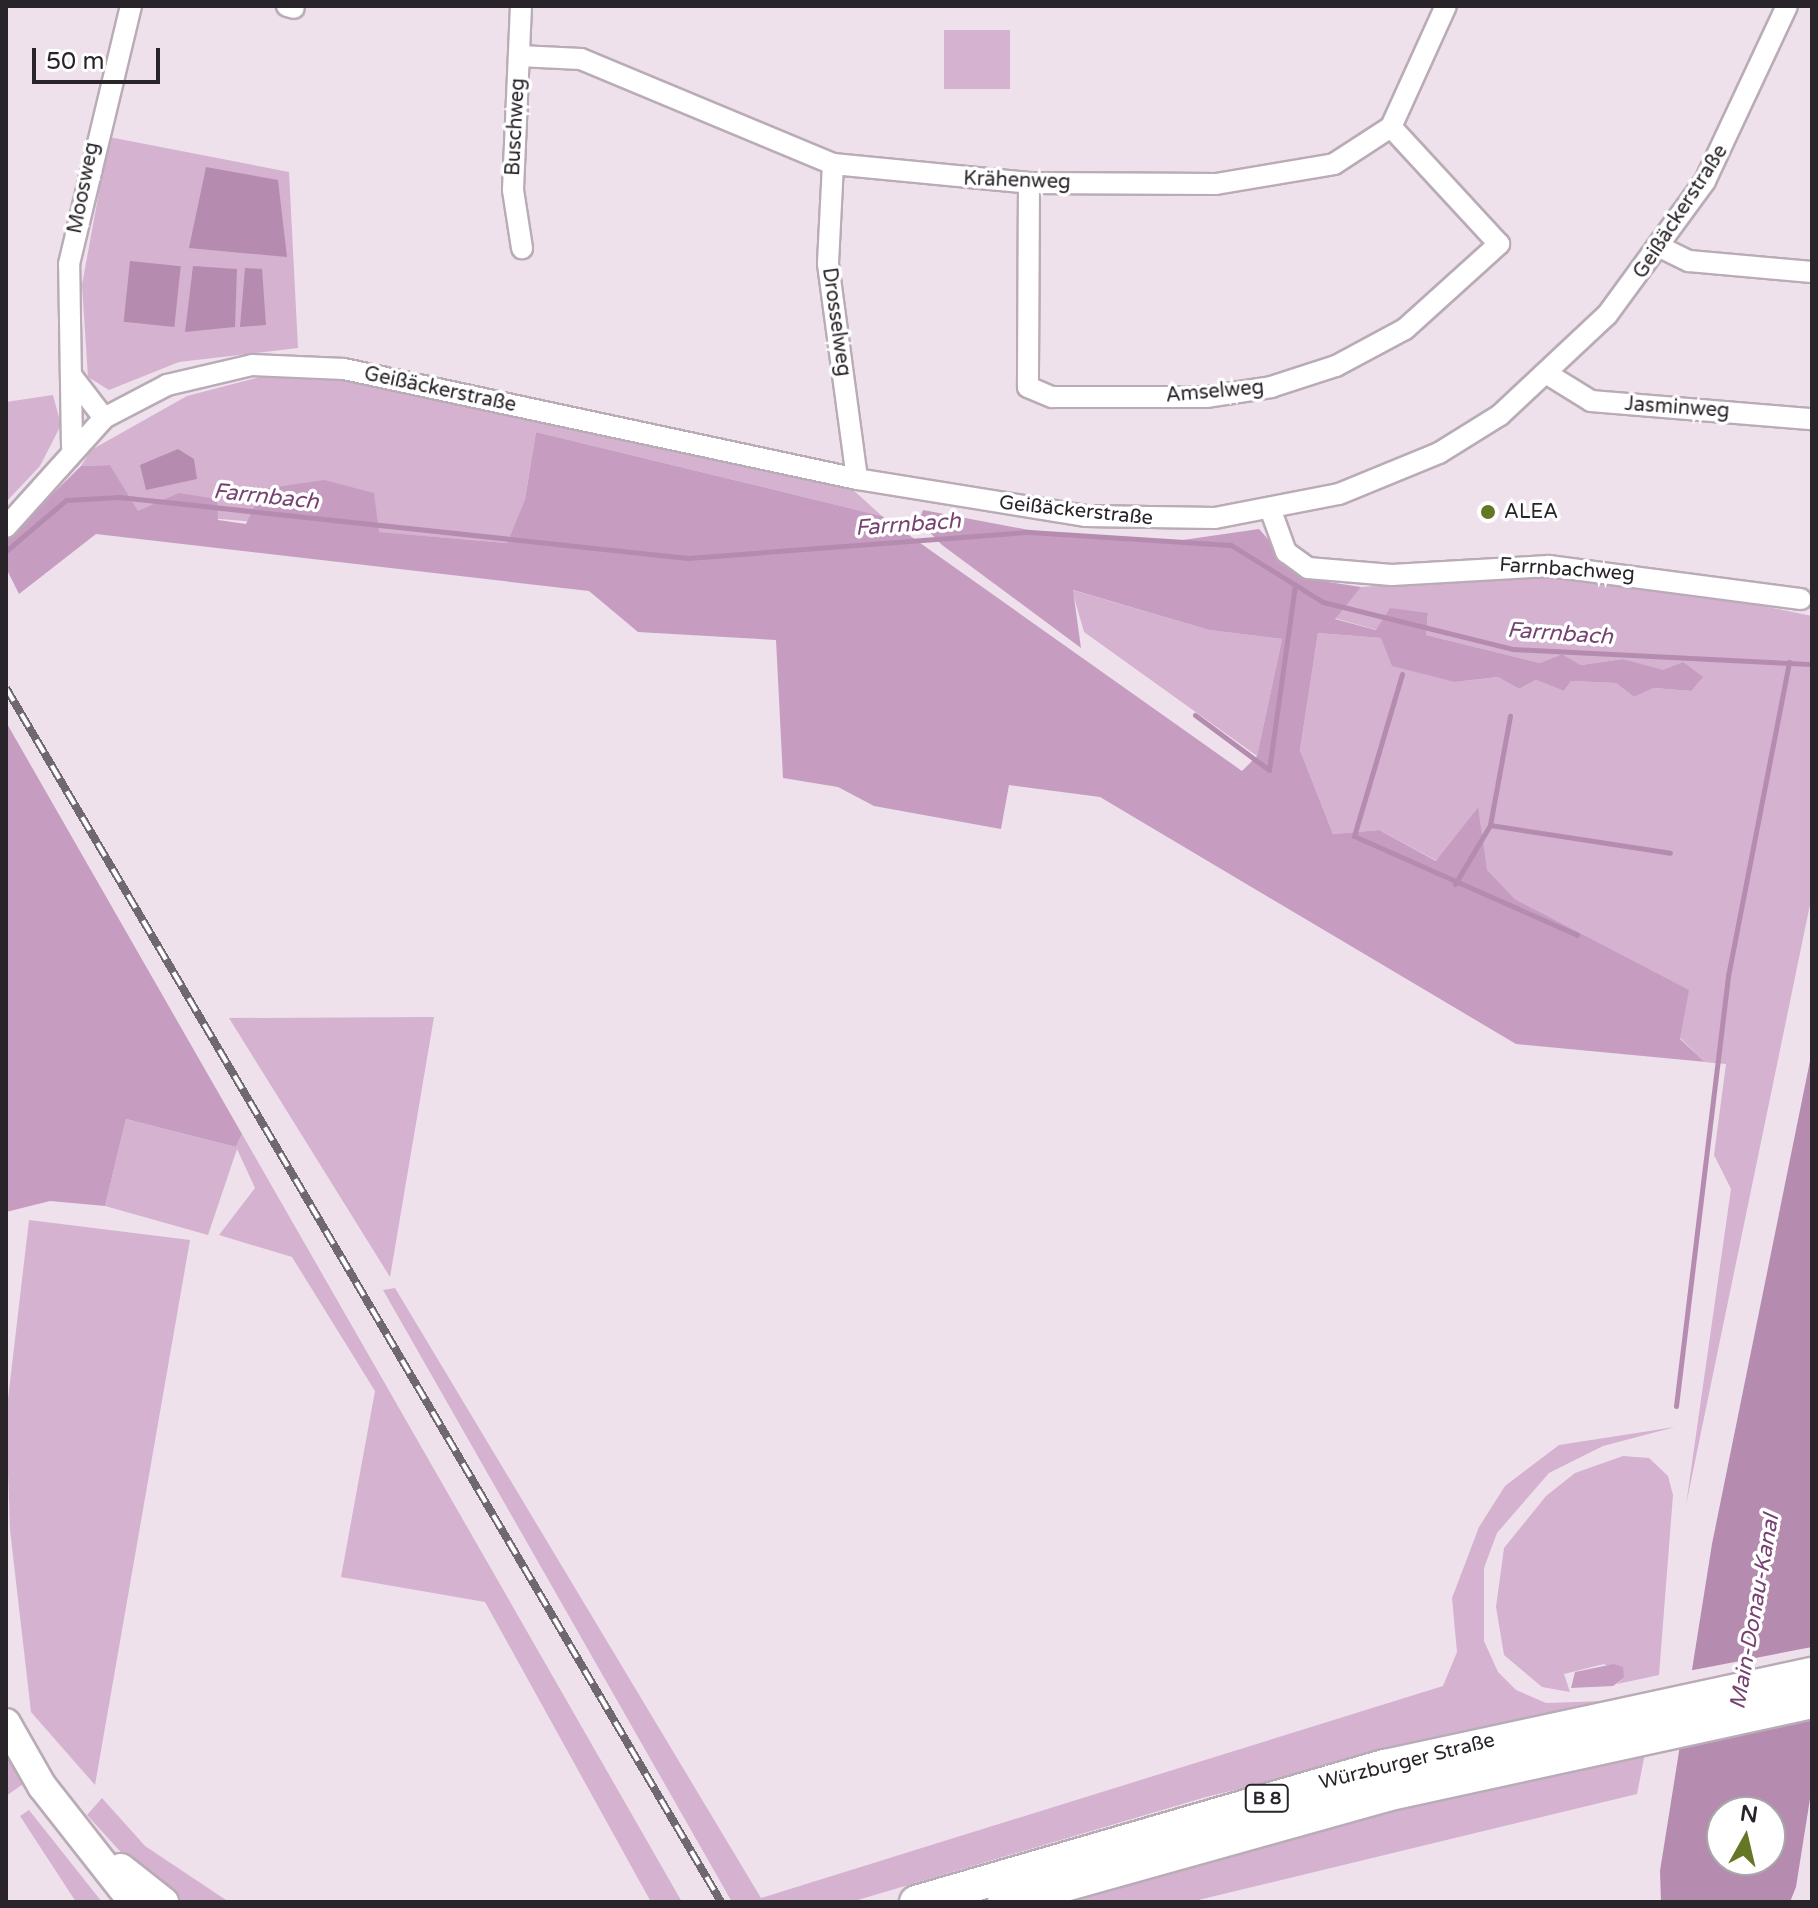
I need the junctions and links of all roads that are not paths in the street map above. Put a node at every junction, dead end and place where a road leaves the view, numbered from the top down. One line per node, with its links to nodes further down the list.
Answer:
1 (131, 6): 12 (street, Moosweg)
2 (521, 6): 5 (street, Buschweg)
3 (1446, 6): 6 (street)
4 (1787, 6): 10 (street, Geißäckerstraße)
5 (519, 56): 7 (street, Krähenweg); 9 (street, Buschweg)
6 (1391, 127): 8 (street, Krähenweg); 8 (street, Amselweg)
7 (833, 164): 8 (street, Krähenweg); 17 (street, Drosselweg)
8 (1029, 183)
9 (522, 248)
10 (1662, 248): 11 (street); 13 (street, Geißäckerstraße)
11 (1812, 272)
12 (71, 375): 14 (street); 16 (street, Moosweg)
13 (1549, 375): 15 (street, Jasminweg); 18 (street, Geißäckerstraße)
14 (104, 418): 16 (street, Geißäckerstraße); 17 (street, Geißäckerstraße)
15 (1812, 419)
16 (72, 447): 19 (street, Geißäckerstraße)
17 (857, 479): 18 (street, Geißäckerstraße)
18 (1271, 511): 20 (street, Farrnbachweg)
19 (6, 527)
20 (1801, 599)
21 (1812, 1674): 24 (main road, Würzburger Straße / B 8)
22 (1812, 1702): 24 (main road, Würzburger Straße / B 8)
23 (6, 1723): 25 (street)
24 (1619, 1726): 28 (main road, Würzburger Straße / B 8); 29 (main road, Würzburger Straße / B 8)
25 (67, 1820): 26 (street); 27 (street)
26 (133, 1902)
27 (164, 1902)
28 (916, 1902)
29 (1004, 1902)

